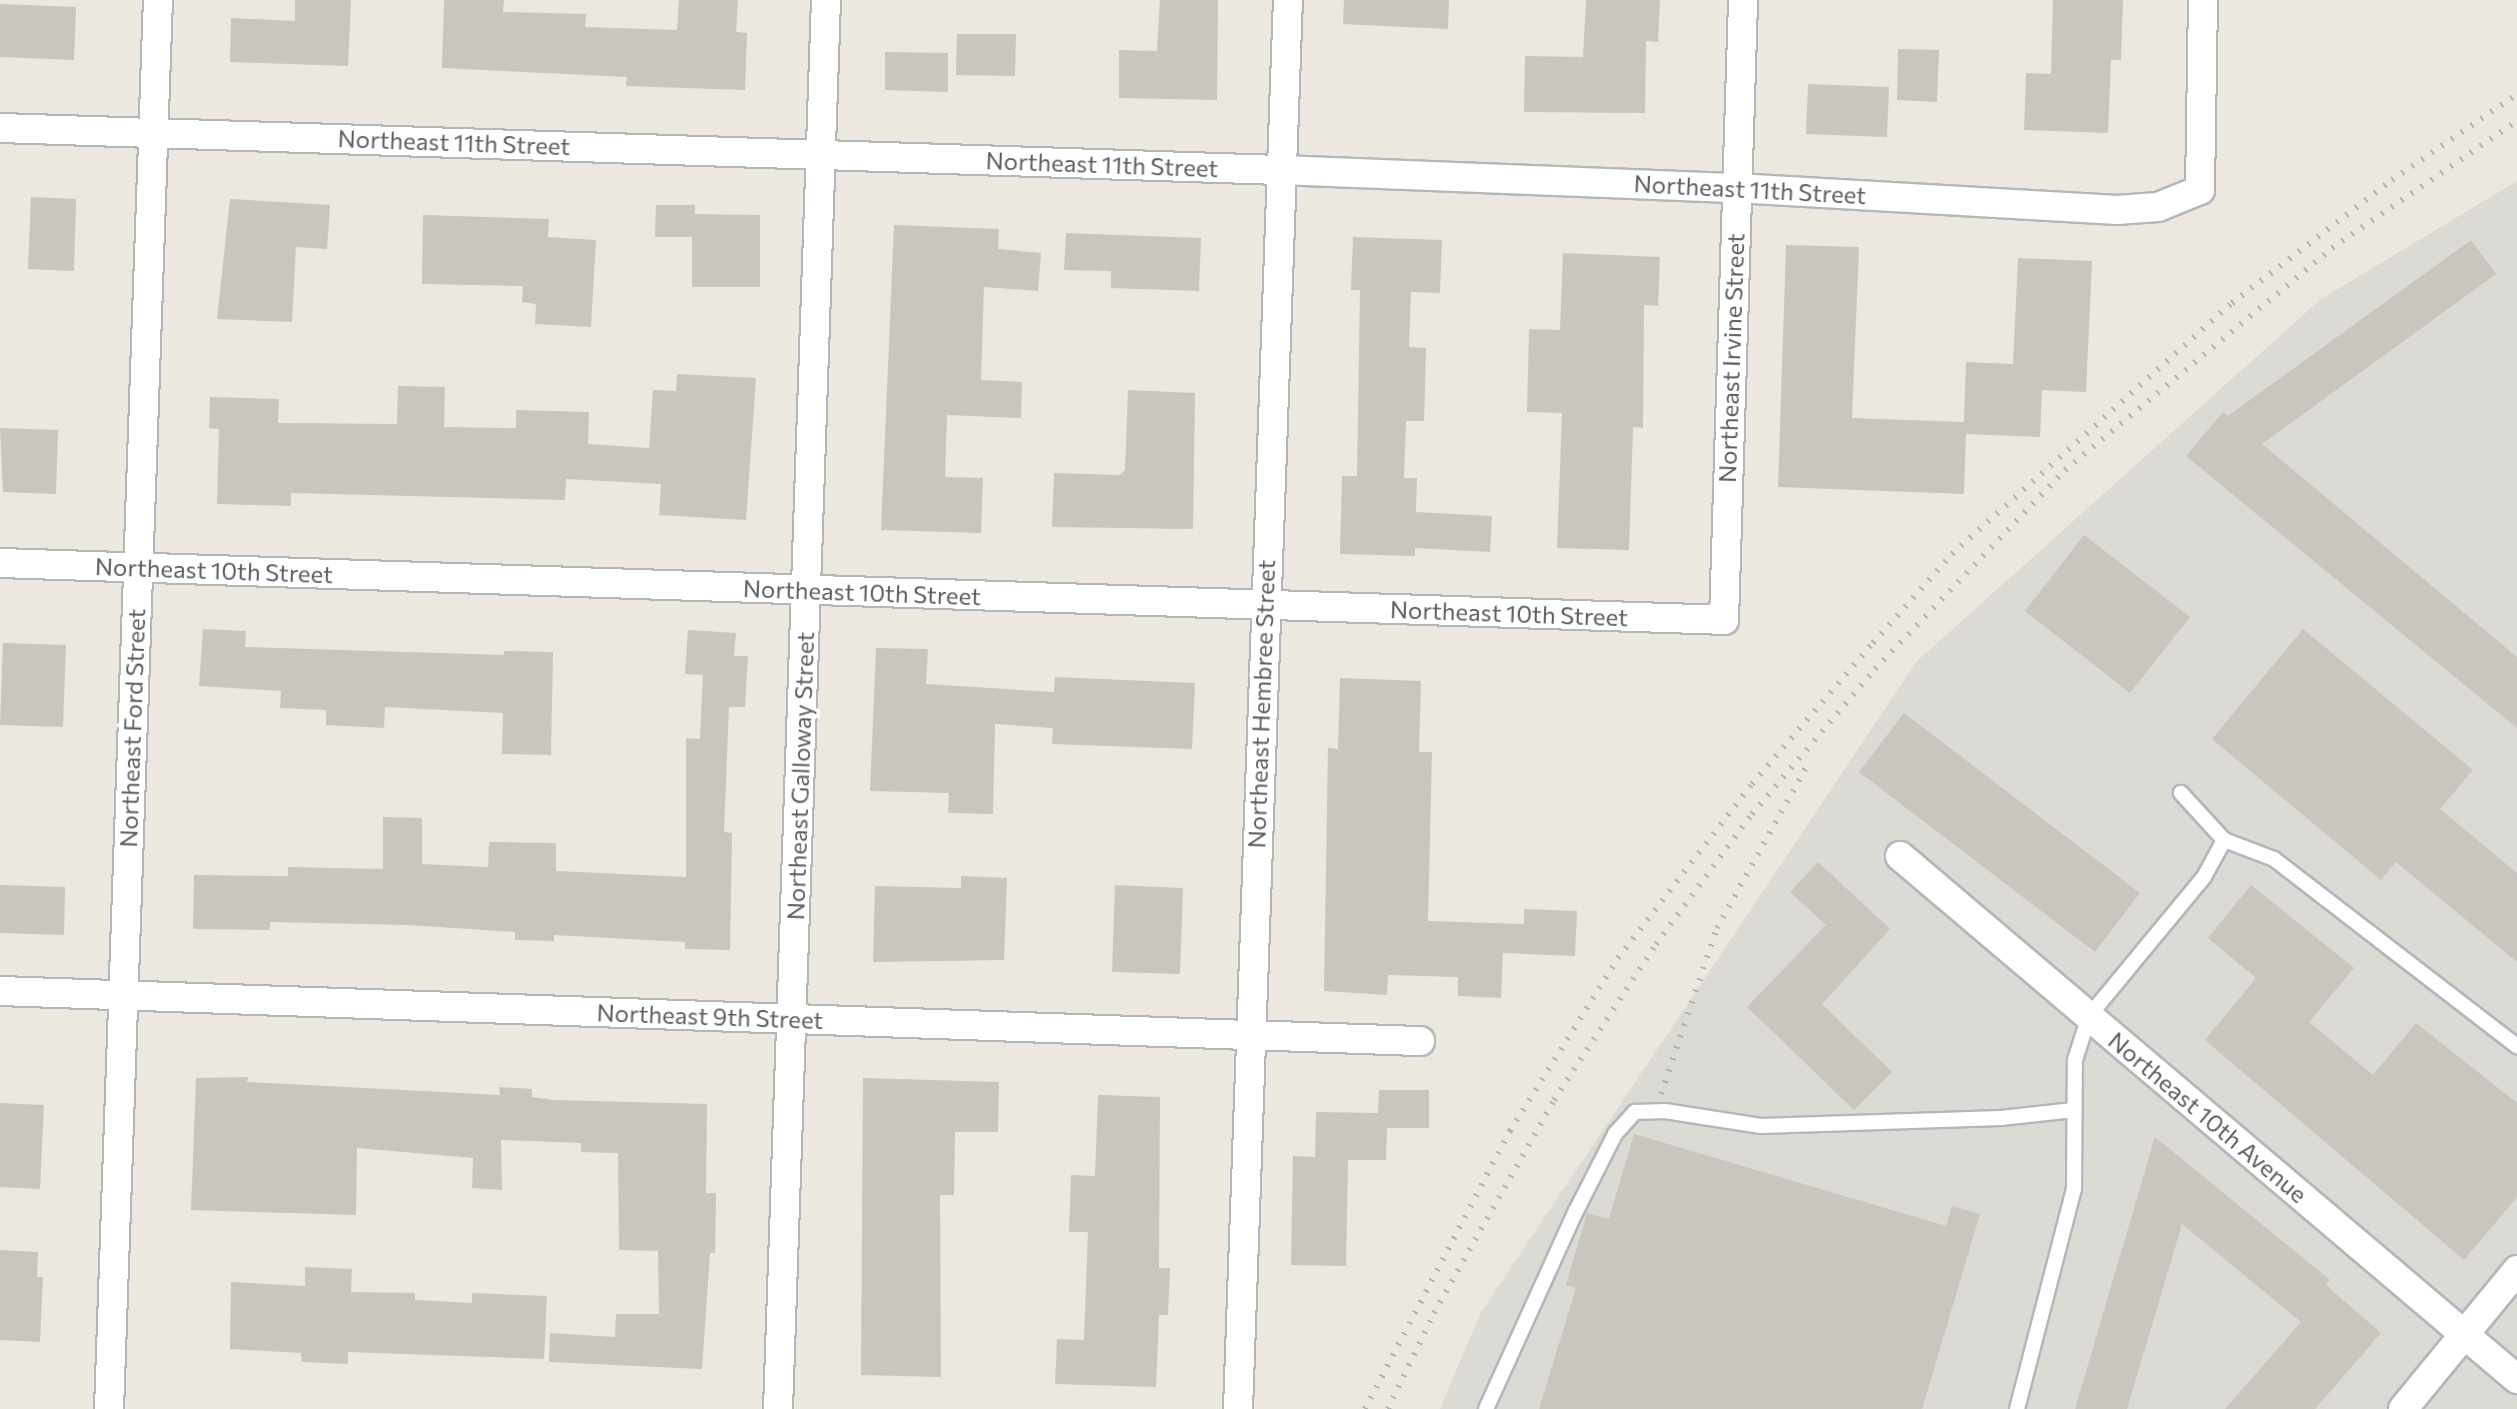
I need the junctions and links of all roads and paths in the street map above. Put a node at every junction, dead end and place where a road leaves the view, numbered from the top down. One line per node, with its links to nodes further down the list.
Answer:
1 (158, 0): 7 (street, Northeast Ford Street)
2 (826, 0): 8 (street, Northeast Galloway Street)
3 (1288, 0): 9 (street, Northeast Hembree Street)
4 (1743, 0): 10 (street, Northeast Irvine Street)
5 (2203, 0): 10 (street, Northeast 11th Street)
6 (0, 128): 7 (street, Northeast 11th Street)
7 (153, 132): 8 (street, Northeast 11th Street); 12 (street, Northeast Ford Street)
8 (821, 154): 9 (street, Northeast 11th Street); 13 (street, Northeast Galloway Street)
9 (1282, 170): 10 (street, Northeast 11th Street); 14 (street, Northeast Hembree Street)
10 (1736, 188): 15 (street, Northeast Irvine Street)
11 (0, 563): 12 (street, Northeast 10th Street)
12 (138, 568): 13 (street, Northeast 10th Street); 20 (street, Northeast Ford Street)
13 (806, 590): 14 (street, Northeast 10th Street); 22 (street, Northeast Galloway Street)
14 (1264, 605): 15 (street, Northeast 10th Street); 23 (street, Northeast Hembree Street)
15 (1724, 620)
16 (2181, 793): 17 (lane)
17 (2224, 840): 21 (lane); 25 (lane)
18 (1900, 856): 21 (street, Northeast 10th Avenue)
19 (0, 991): 20 (street, Northeast 9th Street)
20 (123, 995): 22 (street, Northeast 9th Street); 30 (street, Northeast Ford Street)
21 (2089, 1016): 26 (lane); 28 (street, Northeast 10th Avenue)
22 (791, 1019): 23 (street, Northeast 9th Street); 31 (street, Northeast Galloway Street)
23 (1251, 1035): 24 (street, Northeast 9th Street); 32 (street, Northeast Hembree Street)
24 (1420, 1041)
25 (2517, 1046)
26 (2074, 1110): 33 (lane); 34 (lane)
27 (2517, 1270): 28 (street)
28 (2464, 1335): 29 (street, Northeast 10th Avenue); 35 (street)
29 (2517, 1379)
30 (109, 1409)
31 (778, 1409)
32 (1238, 1409)
33 (1486, 1409)
34 (2017, 1409)
35 (2403, 1409)

